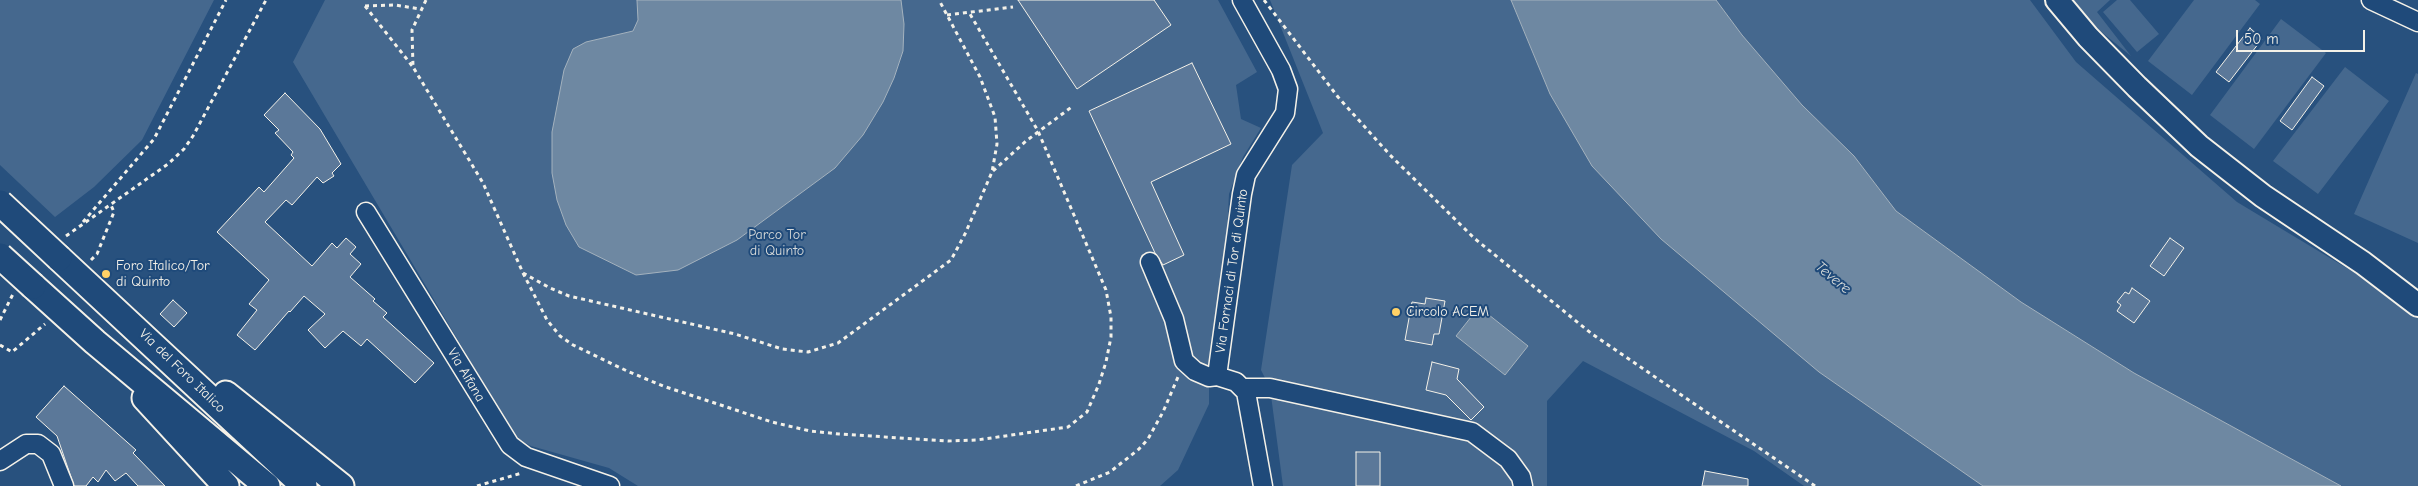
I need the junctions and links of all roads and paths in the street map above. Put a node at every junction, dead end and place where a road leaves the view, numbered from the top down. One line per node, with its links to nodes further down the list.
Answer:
1 (226, 0): 20 (path)
2 (266, 0): 20 (path)
3 (426, 0): 11 (path)
4 (939, 0): 13 (path)
5 (1242, 0): 36 (street, Via Fornaci di Tor di Quinto)
6 (1264, 0): 50 (path)
7 (2057, 0): 25 (main road)
8 (2372, 0): 9 (street)
9 (2398, 6): 14 (street)
10 (1013, 7): 12 (path)
11 (420, 9): 15 (path); 15 (path)
12 (970, 14): 13 (path); 17 (path)
13 (947, 15): 18 (path)
14 (2418, 22)
15 (413, 67): 26 (path)
16 (1073, 106): 17 (path)
17 (1038, 131): 18 (path); 26 (path)
18 (992, 172): 26 (path)
19 (0, 203): 30 (highway, Via del Foro Italico, bridge)
20 (111, 205): 22 (path)
21 (366, 212): 39 (street, Via Alfana)
22 (97, 254)
23 (0, 256): 33 (highway, Via del Foro Italico, bridge)
24 (1150, 262): 35 (street)
25 (2363, 263): 27 (main road); 29 (main road)
26 (523, 273)
27 (2418, 286)
28 (9, 300): 31 (path)
29 (2418, 305)
30 (116, 308): 43 (highway, Via del Foro Italico); 44 (highway)
31 (0, 320)
32 (46, 323): 34 (path)
33 (95, 342): 41 (highway); 42 (highway, Via del Foro Italico)
34 (0, 345)
35 (1184, 360): 36 (street); 47 (path)
36 (1217, 376): 37 (street)
37 (1244, 388): 48 (street); 49 (street)
38 (0, 461): 40 (street)
39 (545, 464): 45 (path); 46 (street, Via Alfana)
40 (64, 486)
41 (226, 486)
42 (267, 486)
43 (304, 486)
44 (342, 486)
45 (477, 486)
46 (610, 486)
47 (1076, 486)
48 (1263, 486)
49 (1523, 486)
50 (1815, 486)

